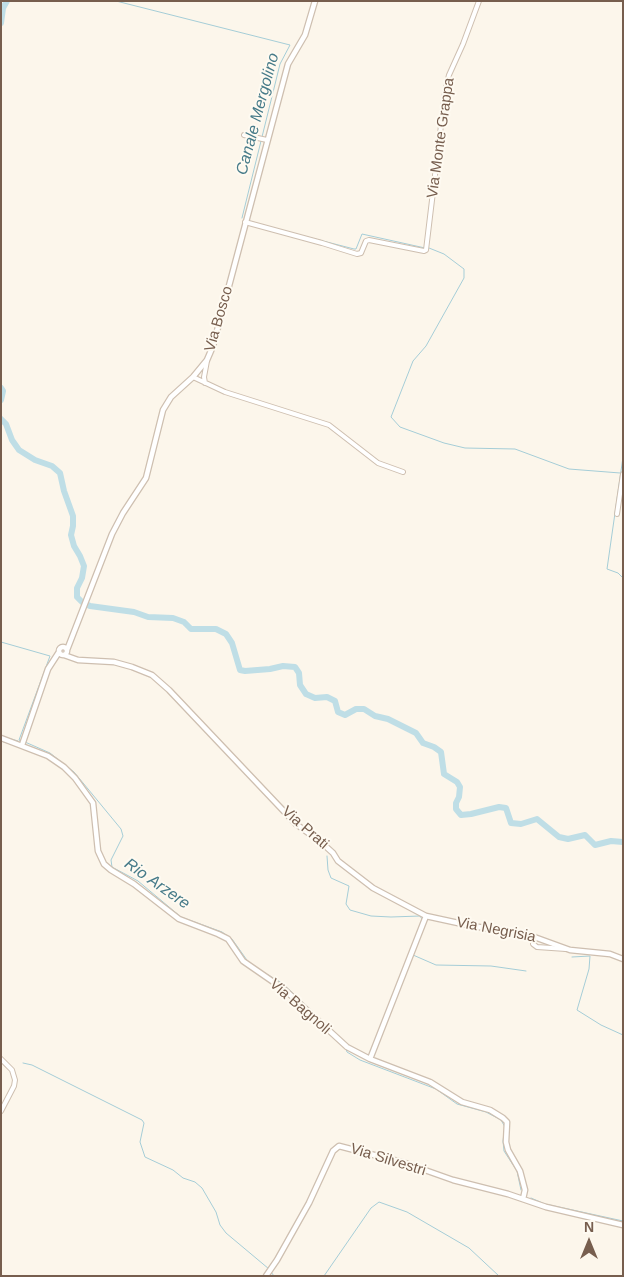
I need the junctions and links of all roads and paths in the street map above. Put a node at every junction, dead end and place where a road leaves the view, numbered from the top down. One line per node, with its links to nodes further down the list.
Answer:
1 (315, 1): 4 (street, Via Bosco)
2 (479, 1): 5 (street, Via Monte Grappa)
3 (244, 135): 4 (street)
4 (264, 139): 5 (street, Via Bosco)
5 (245, 222): 6 (street, Via Bosco)
6 (207, 360): 7 (street, Via Bosco); 8 (street)
7 (192, 377): 8 (street); 12 (street, Via Bosco)
8 (205, 383): 9 (street)
9 (403, 472)
10 (623, 474): 11 (street)
11 (617, 514)
12 (64, 653): 14 (street, Via Bosco); 15 (street, Via Prati)
13 (1, 738): 14 (street, Via Bagnoli)
14 (22, 745): 19 (street, Via Bagnoli)
15 (426, 916): 16 (street, Via Negrisia); 19 (street)
16 (534, 936): 17 (street, Via Negrisia); 17 (street)
17 (566, 949): 18 (street, Via Negrisia)
18 (623, 959)
19 (370, 1059): 22 (street, Via Bagnoli)
20 (1, 1060): 21 (street)
21 (1, 1111)
22 (523, 1199): 23 (street); 24 (street, Via Silvestri)
23 (623, 1225)
24 (269, 1272)

